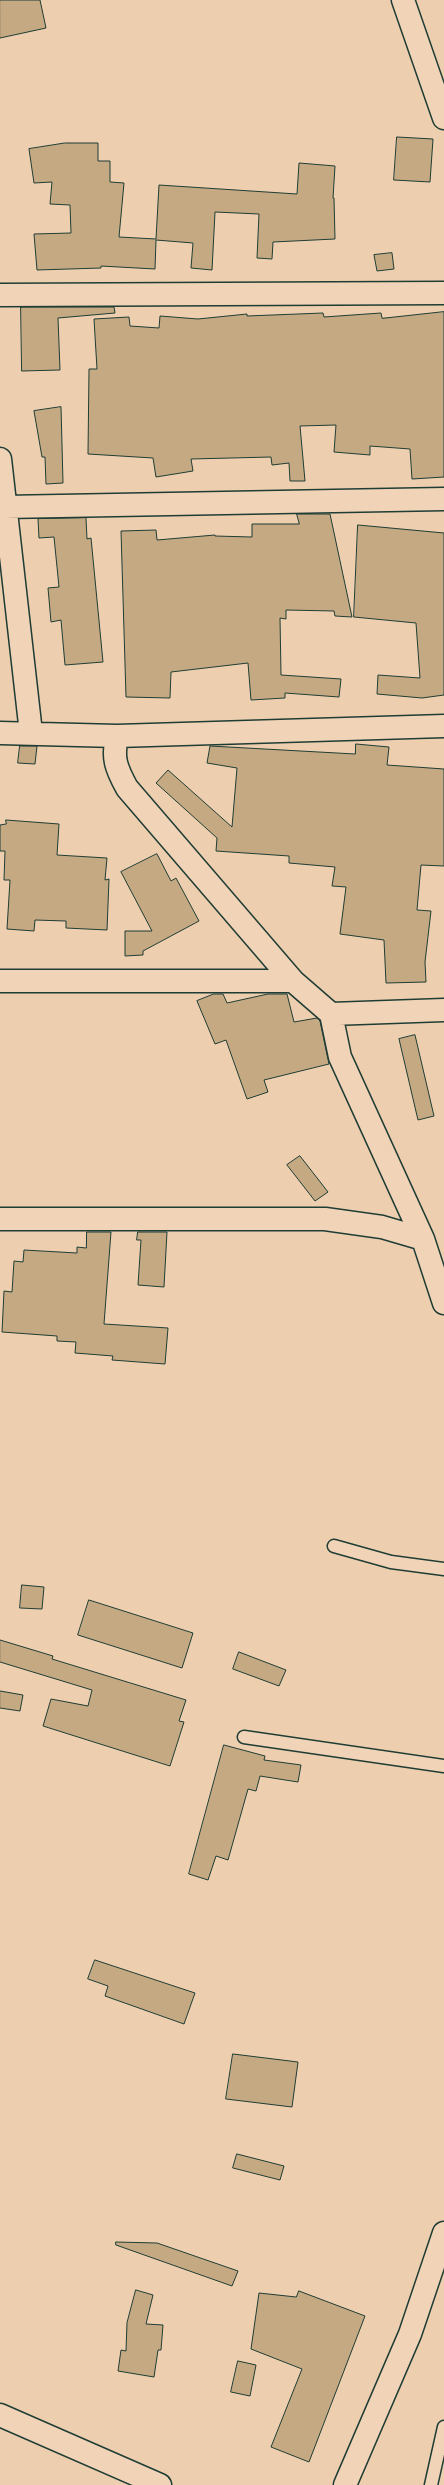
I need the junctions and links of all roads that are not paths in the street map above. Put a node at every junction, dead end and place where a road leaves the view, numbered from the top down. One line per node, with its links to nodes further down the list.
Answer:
1 (402, 0): 2 (street)
2 (444, 118)
3 (444, 293): 4 (street)
4 (0, 295)
5 (0, 459): 7 (street)
6 (444, 499): 7 (street)
7 (5, 507): 10 (street)
8 (444, 726): 11 (street)
9 (0, 733): 10 (street)
10 (31, 733): 11 (street)
11 (117, 736): 13 (street)
12 (0, 981): 13 (street)
13 (293, 981): 15 (street)
14 (444, 1010): 15 (street)
15 (331, 1014): 17 (street)
16 (0, 1219): 17 (street)
17 (423, 1239): 18 (street)
18 (438, 1266): 19 (street)
19 (444, 1303)
20 (334, 1546): 21 (lane)
21 (444, 1568)
22 (244, 1737): 23 (lane)
23 (444, 1766)
24 (444, 2233): 29 (street)
25 (0, 2415): 27 (street)
26 (444, 2427): 30 (lane)
27 (131, 2479): 28 (street)
28 (160, 2485)
29 (345, 2485)
30 (431, 2485)

